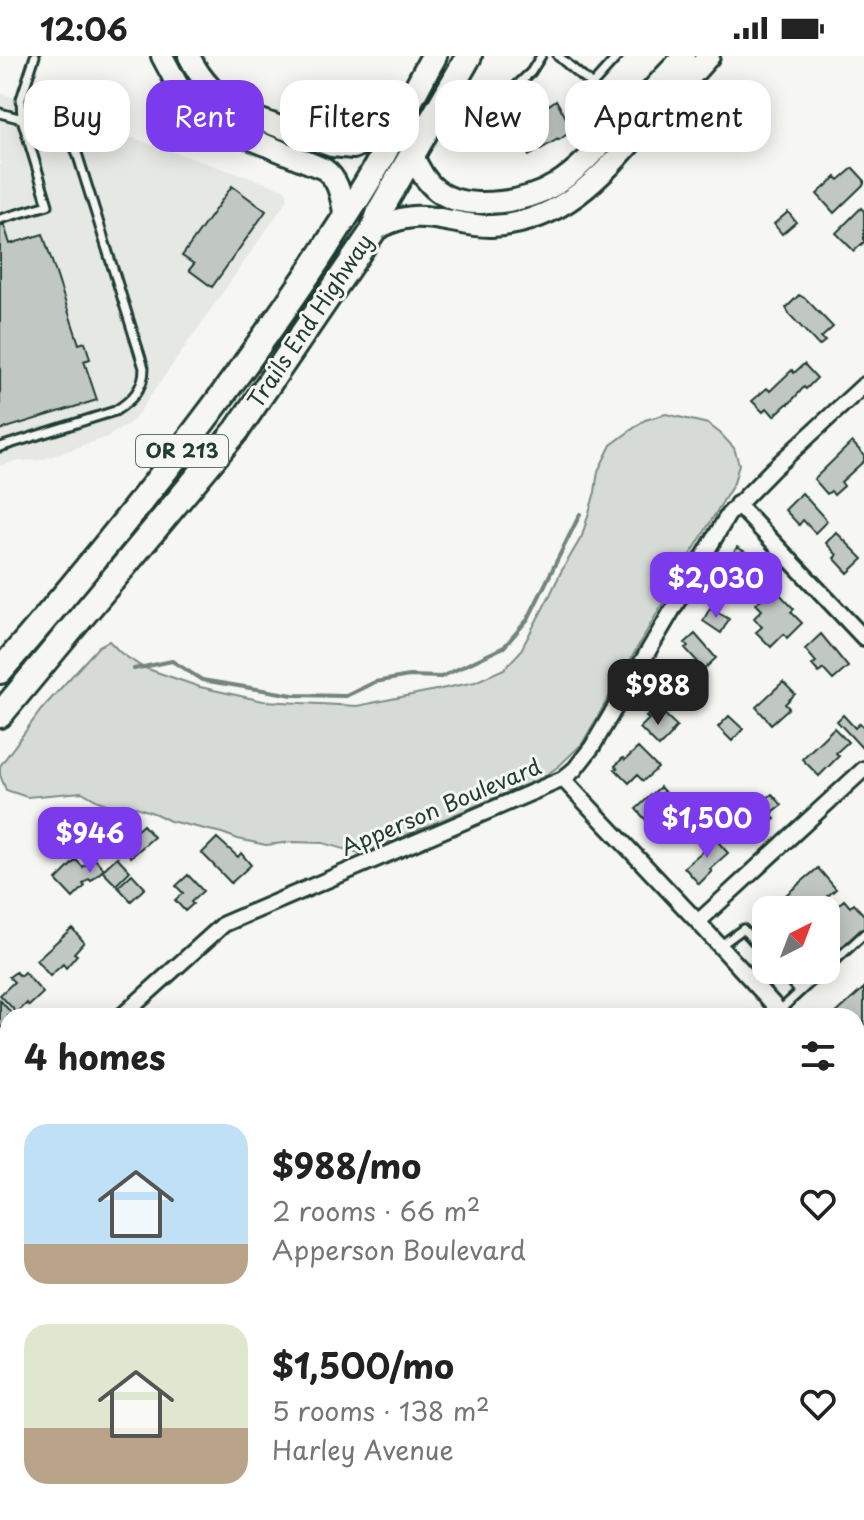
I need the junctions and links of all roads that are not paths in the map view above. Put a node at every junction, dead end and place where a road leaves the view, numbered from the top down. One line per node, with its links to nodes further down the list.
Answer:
1 (35, 56): 14 (lane)
2 (162, 56): 18 (main road)
3 (189, 56): 15 (main road)
4 (434, 56): 12 (highway, Trails End Highway / OR 213)
5 (469, 56): 17 (highway, Trails End Highway / OR 213)
6 (541, 56): 11 (lane)
7 (558, 56): 9 (lane)
8 (709, 56): 10 (main road)
9 (612, 58)
10 (679, 64): 17 (main road); 20 (main road)
11 (523, 80)
12 (419, 83)
13 (0, 113): 14 (lane)
14 (22, 119): 19 (lane); 22 (lane)
15 (280, 127)
16 (384, 152): 18 (highway, Trails End Highway / OR 213)
17 (413, 155): 20 (highway, Trails End Highway / OR 213)
18 (345, 216): 25 (highway, Trails End Highway / OR 213)
19 (0, 219)
20 (373, 231): 26 (highway, Trails End Highway / OR 213)
21 (864, 385): 23 (street, Apperson Boulevard)
22 (0, 447)
23 (737, 504): 24 (street); 28 (street, Apperson Boulevard)
24 (864, 638)
25 (0, 671)
26 (0, 715)
27 (862, 776): 29 (street)
28 (563, 779): 29 (street); 37 (street, Apperson Boulevard)
29 (698, 922): 32 (street)
30 (864, 934): 33 (lane)
31 (752, 939): 32 (lane)
32 (720, 946): 38 (street)
33 (840, 956)
34 (793, 984): 36 (lane)
35 (808, 984): 36 (lane)
36 (804, 988): 39 (lane)
37 (131, 1008)
38 (777, 1008)
39 (787, 1008)

